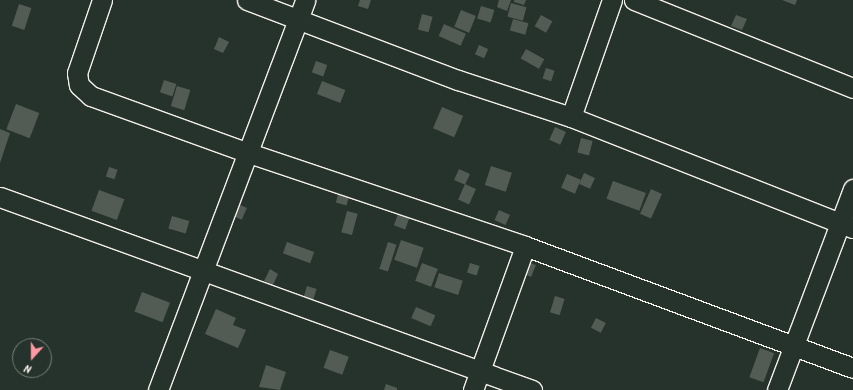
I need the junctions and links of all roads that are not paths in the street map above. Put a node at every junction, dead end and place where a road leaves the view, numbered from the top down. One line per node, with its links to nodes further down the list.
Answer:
1 (102, 0): 9 (street)
2 (247, 0): 6 (street)
3 (305, 0): 6 (street)
4 (612, 0): 8 (street)
5 (634, 0): 7 (street)
6 (298, 18): 8 (street); 9 (street)
7 (853, 88)
8 (570, 117): 12 (street)
9 (246, 152): 13 (street); 14 (street)
10 (853, 188): 12 (street)
11 (0, 197): 14 (street)
12 (847, 225): 15 (street)
13 (525, 246): 15 (street); 17 (street)
14 (201, 270): 17 (street); 18 (street)
15 (793, 345): 16 (street); 21 (street)
16 (853, 368)
17 (480, 370): 19 (street); 20 (street)
18 (158, 390)
19 (473, 390)
20 (532, 390)
21 (777, 390)

